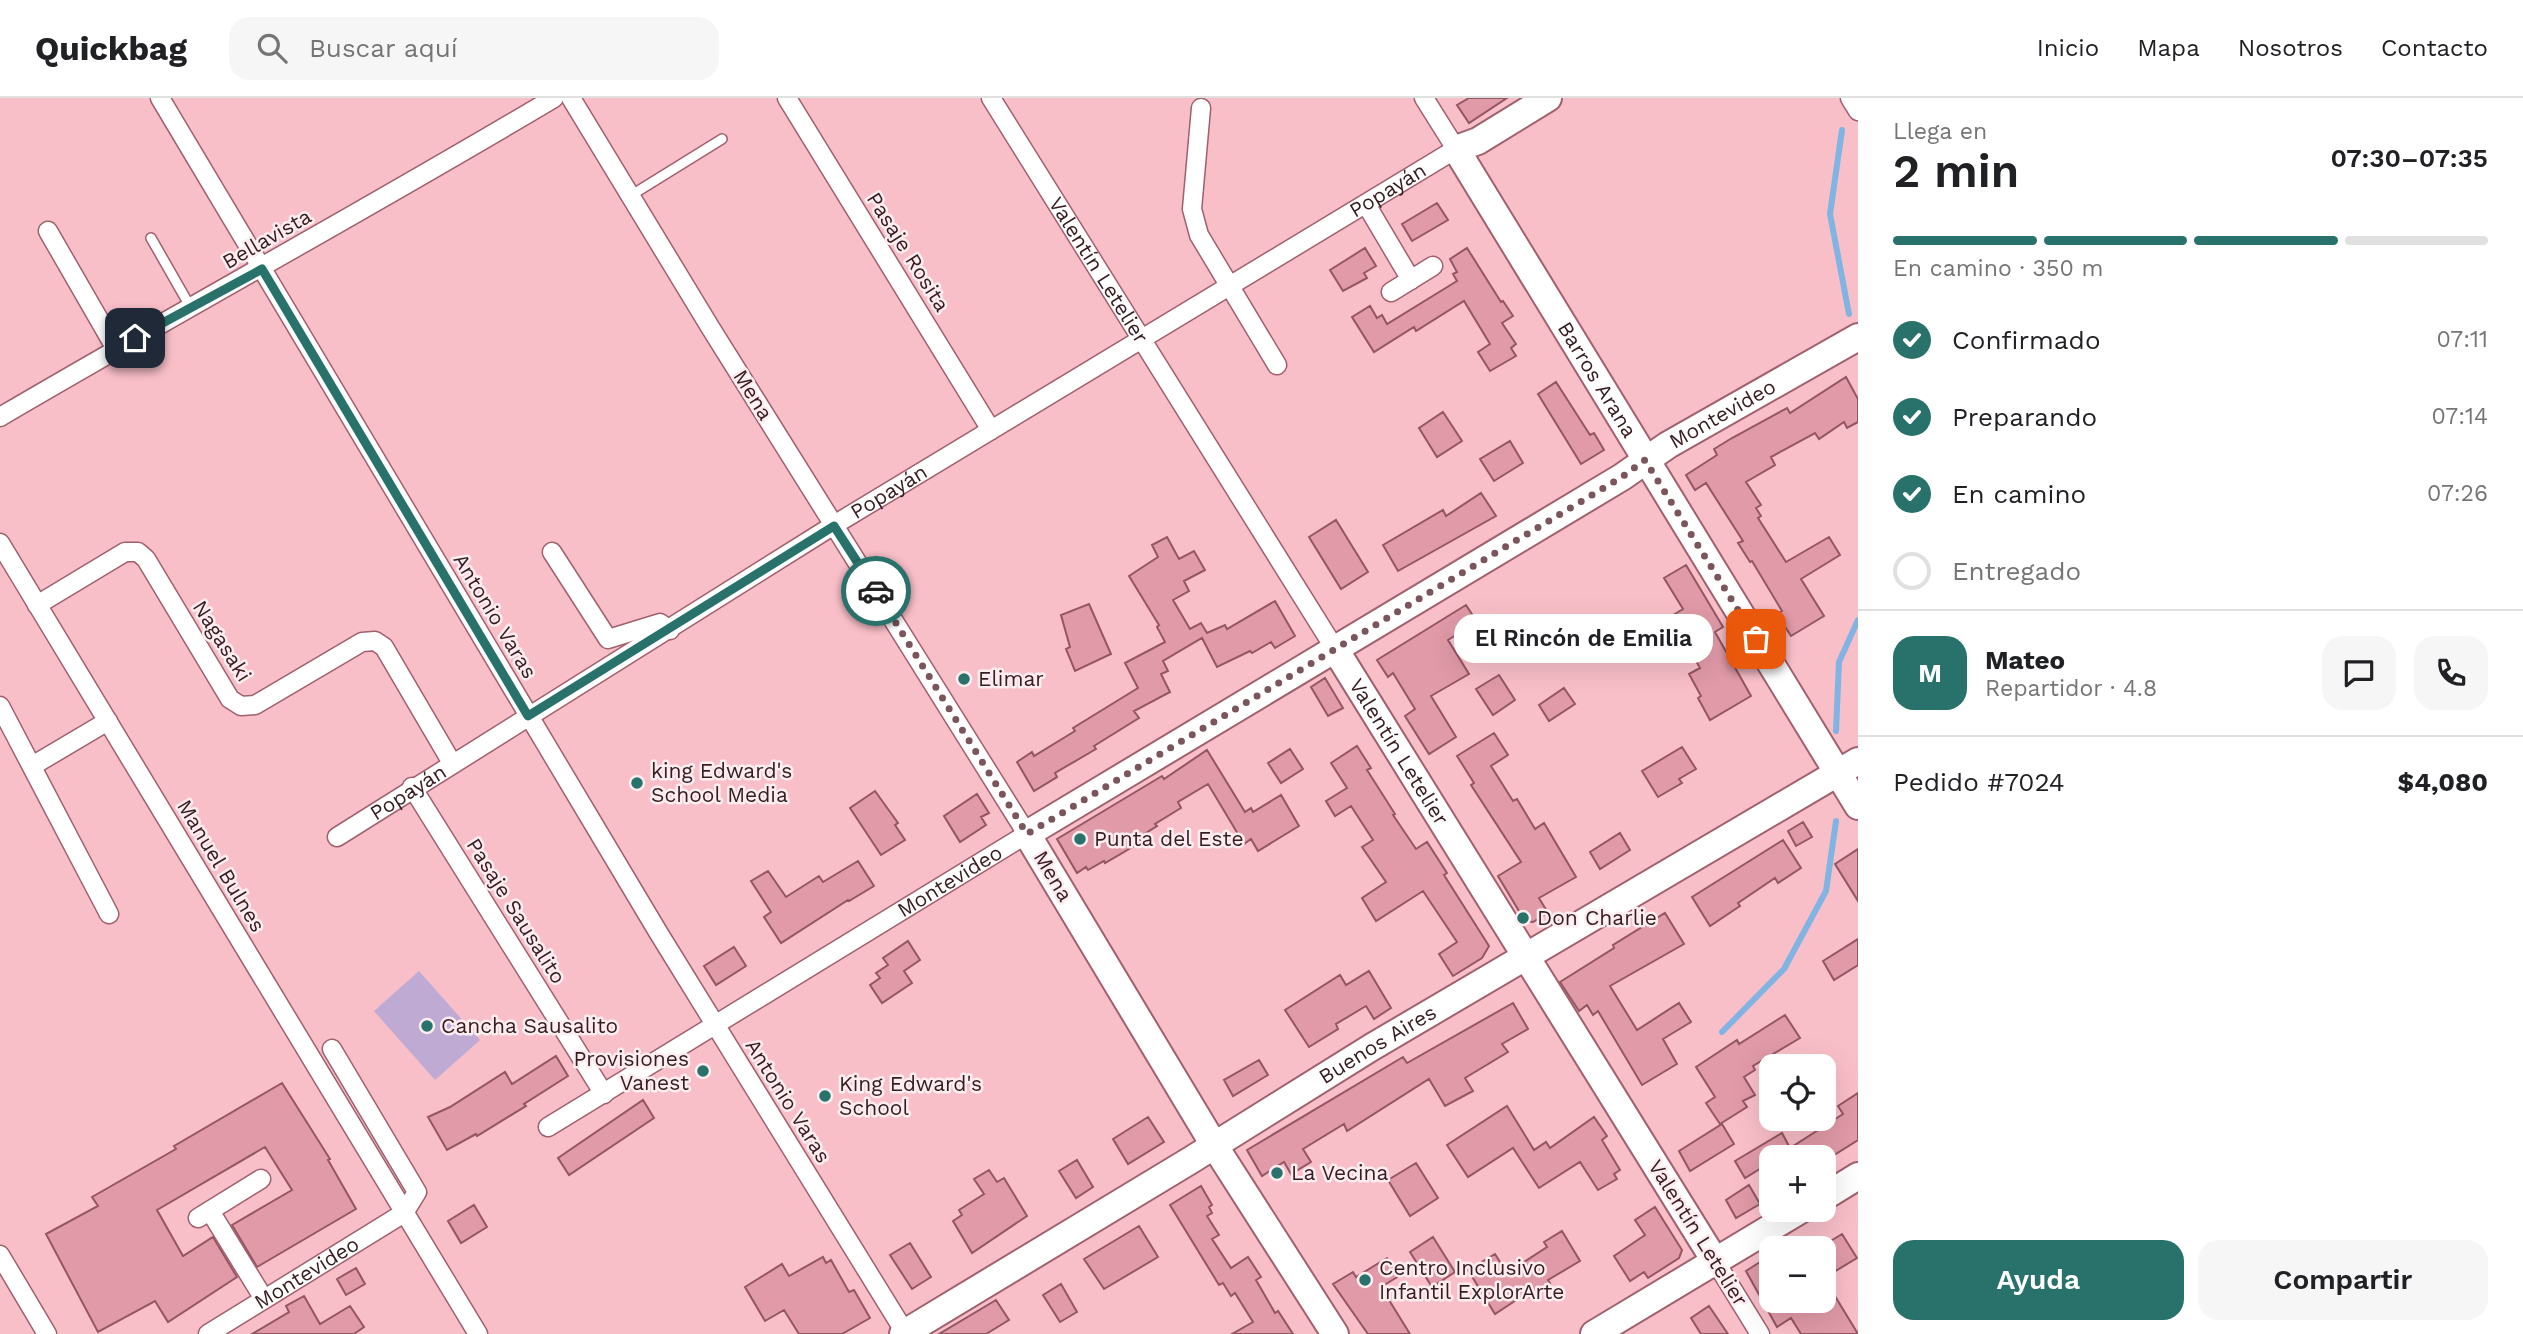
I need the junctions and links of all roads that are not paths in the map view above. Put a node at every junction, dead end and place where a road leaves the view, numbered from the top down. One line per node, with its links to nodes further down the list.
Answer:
1 (160, 98): 18 (street, Antonio Varas)
2 (554, 98): 18 (street, Bellavista)
3 (571, 98): 13 (street, Mena)
4 (787, 98): 28 (street, Pasaje Rosita)
5 (991, 98): 24 (street, Valentín Letelier)
6 (1424, 98): 12 (street, Barros Arana)
7 (1548, 98): 12 (street, Popayán)
8 (1850, 98): 10 (street)
9 (1202, 108): 20 (street)
10 (1858, 111)
11 (722, 139): 13 (lane)
12 (1456, 149): 14 (street, Popayán); 29 (street, Barros Arana)
13 (630, 196): 30 (street, Mena)
14 (1366, 204): 19 (street); 20 (street, Popayán)
15 (48, 231): 25 (street)
16 (151, 239): 22 (lane)
17 (1433, 266): 19 (street)
18 (262, 269): 22 (street, Bellavista); 37 (street, Antonio Varas)
19 (1411, 280): 21 (street)
20 (1229, 286): 24 (street, Popayán); 26 (street)
21 (1391, 292)
22 (191, 308): 25 (street, Bellavista)
23 (1858, 337): 29 (street, Montevideo)
24 (1142, 339): 28 (street, Popayán); 35 (street, Valentín Letelier)
25 (116, 349): 27 (street, Bellavista)
26 (1277, 365)
27 (0, 416)
28 (991, 430): 30 (street, Popayán)
29 (1645, 460): 35 (street, Montevideo); 41 (street, Barros Arana)
30 (834, 526): 34 (street, Popayán); 44 (street, Mena)
31 (0, 543): 33 (street, Manuel Bulnes)
32 (552, 552): 34 (street)
33 (37, 605): 38 (street, Manuel Bulnes); 39 (street, Nagasaki)
34 (670, 629): 37 (street, Popayán)
35 (1335, 649): 44 (street, Montevideo); 47 (street, Valentín Letelier)
36 (0, 706): 40 (street)
37 (528, 716): 39 (street, Popayán); 48 (street, Antonio Varas)
38 (108, 721): 40 (street); 56 (street, Manuel Bulnes)
39 (452, 763): 42 (street, Popayán)
40 (32, 766): 46 (street)
41 (1848, 767): 43 (street, Barros Arana); 47 (street, Buenos Aires)
42 (412, 787): 45 (street, Popayán); 50 (street, Pasaje Sausalito)
43 (1858, 806)
44 (1027, 834): 48 (street, Montevideo); 52 (street, Mena)
45 (337, 836)
46 (109, 914)
47 (1526, 957): 52 (street, Buenos Aires); 59 (street, Valentín Letelier)
48 (715, 1026): 50 (street, Montevideo); 64 (street, Antonio Varas)
49 (332, 1049): 56 (street)
50 (604, 1094): 51 (street, Montevideo)
51 (548, 1127)
52 (1214, 1145): 64 (street, Buenos Aires); 65 (street, Mena)
53 (1858, 1176): 55 (street)
54 (261, 1179): 60 (street)
55 (1836, 1190)
56 (404, 1213): 60 (street, Montevideo); 63 (street, Manuel Bulnes)
57 (1780, 1222): 59 (street)
58 (0, 1255): 61 (street)
59 (1715, 1261): 66 (street); 67 (street, Valentín Letelier)
60 (264, 1299): 62 (street, Montevideo)
61 (47, 1334)
62 (208, 1334)
63 (478, 1334)
64 (905, 1334)
65 (1335, 1334)
66 (1594, 1334)
67 (1760, 1334)

